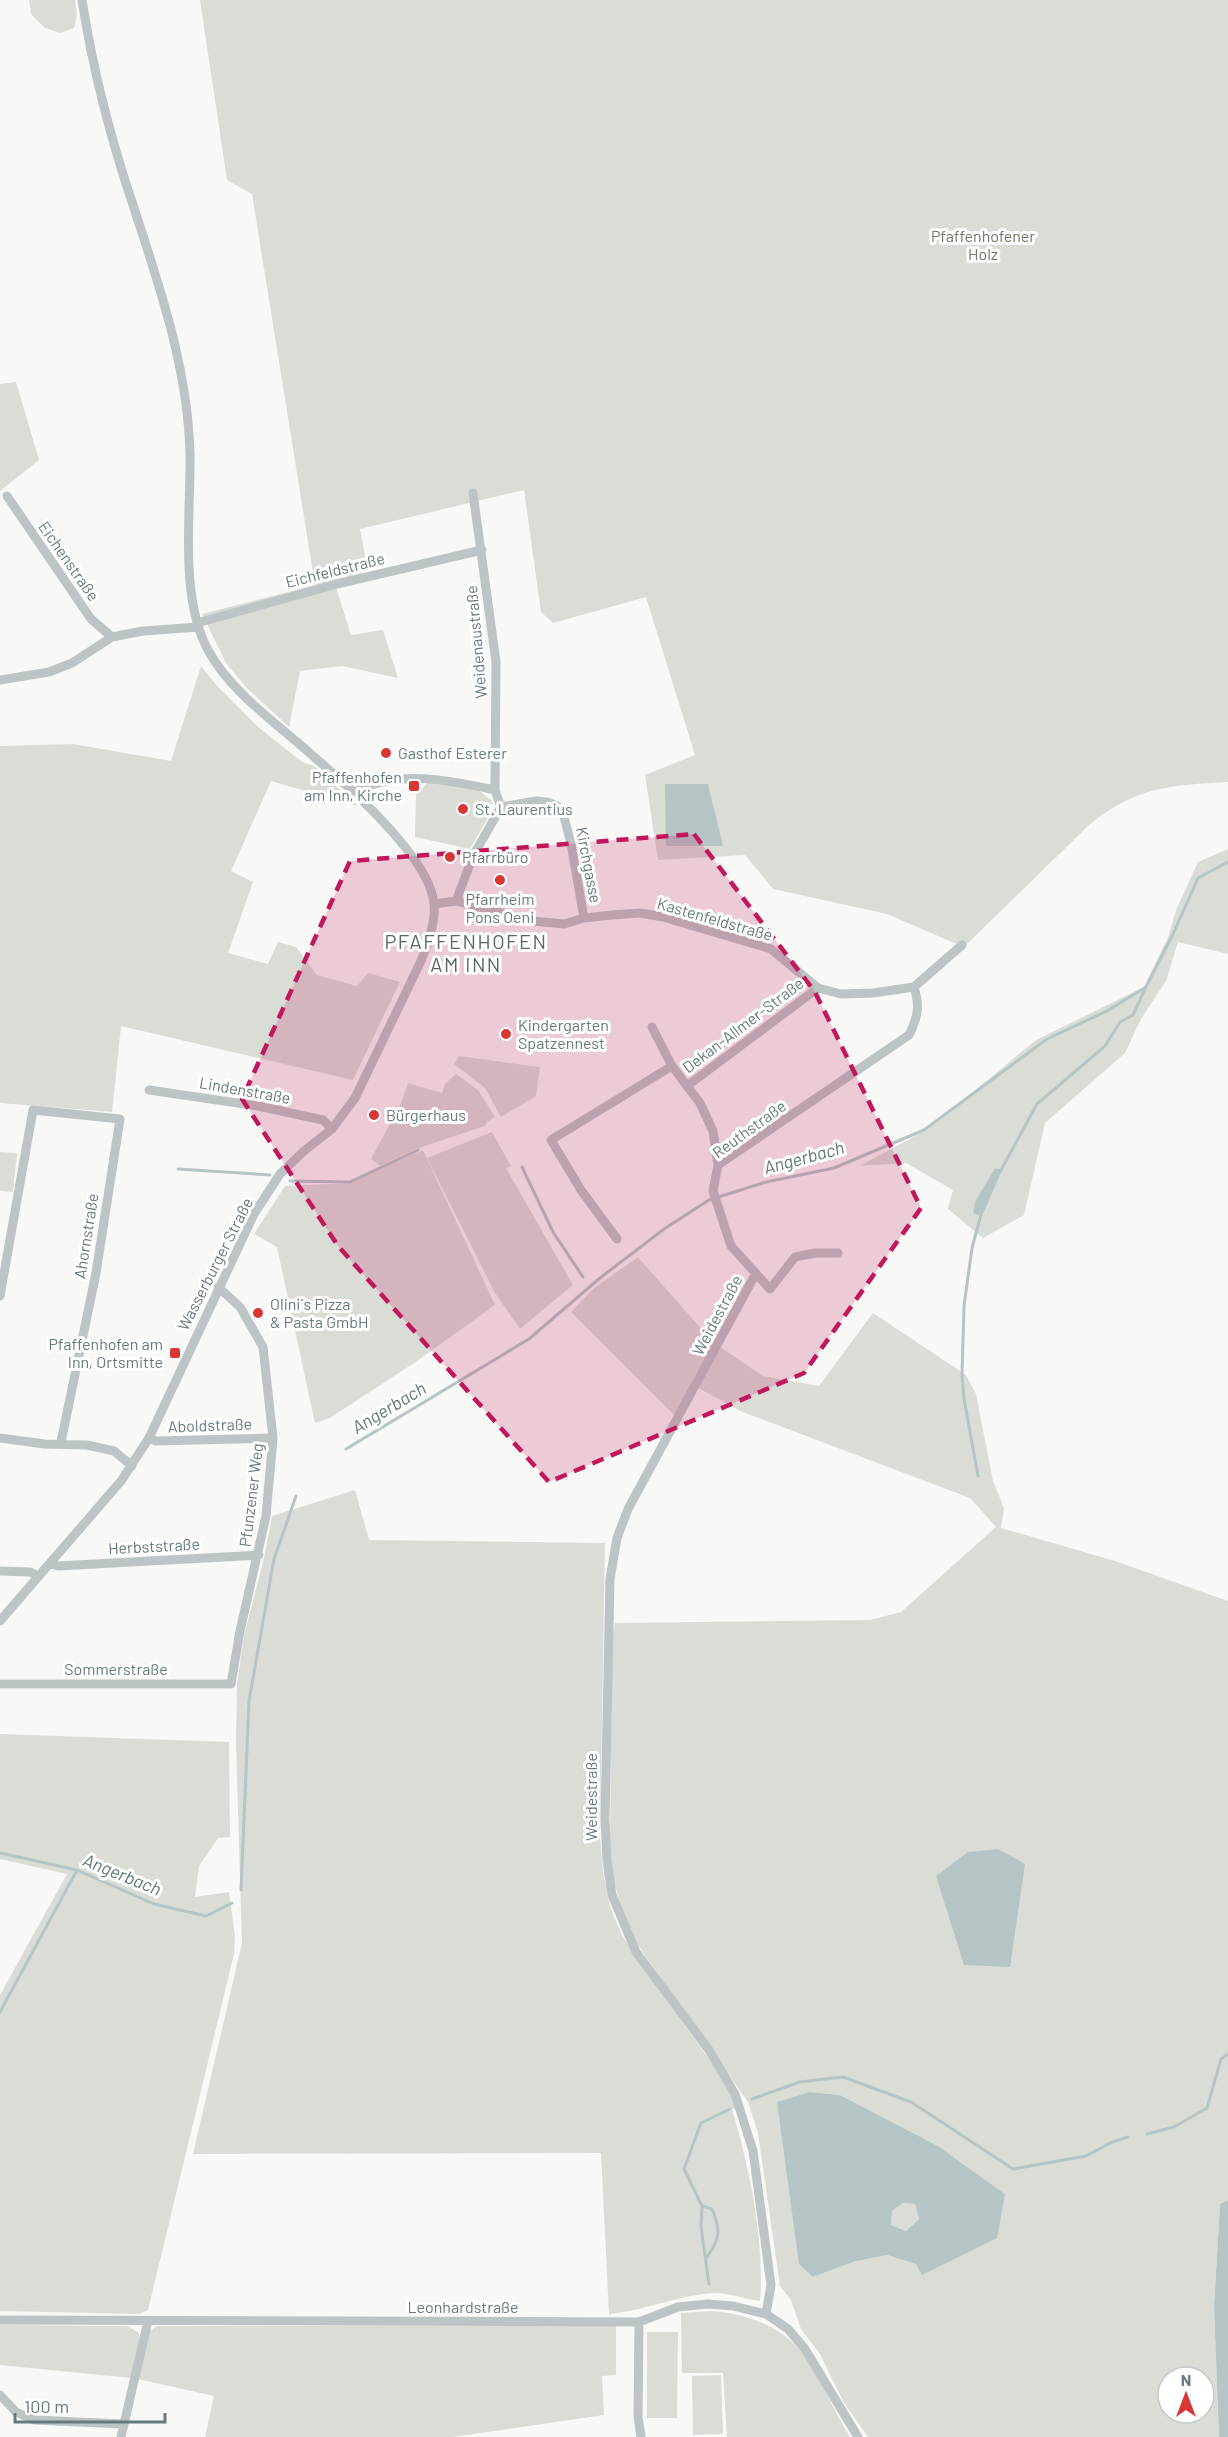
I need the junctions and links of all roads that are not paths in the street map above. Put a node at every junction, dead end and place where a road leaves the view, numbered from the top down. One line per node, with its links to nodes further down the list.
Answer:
1 (82, 0): 5 (street, Wasserburger Straße)
2 (473, 493): 4 (street, Weidenaustraße)
3 (7, 496): 6 (street, Eichenstraße)
4 (482, 550): 5 (street, Eichfeldstraße); 8 (street, Weidenaustraße)
5 (198, 625): 6 (street, Eichfeldstraße); 9 (street, Wasserburger Straße)
6 (112, 637): 7 (street)
7 (0, 680)
8 (495, 790): 9 (street); 10 (street)
9 (355, 792): 12 (street, Wasserburger Straße)
10 (501, 807): 11 (street); 13 (street, Kirchgasse)
11 (456, 901): 12 (street, Kastenfeldstraße); 13 (street, Kastenfeldstraße)
12 (434, 904): 21 (street, Wasserburger Straße)
13 (584, 918): 16 (street, Kastenfeldstraße)
14 (962, 945): 15 (street)
15 (914, 987): 16 (street, Kastenfeldstraße); 22 (street, Reuthstraße)
16 (818, 988): 19 (street, Dekan-Allmer-Straße)
17 (652, 1027): 18 (street, Dekan-Allmer-Straße)
18 (672, 1066): 19 (street, Dekan-Allmer-Straße); 23 (street, Dekan-Allmer-Straße)
19 (687, 1086): 22 (street, Dekan-Allmer-Straße)
20 (149, 1090): 21 (street, Lindenstraße)
21 (332, 1129): 26 (street, Wasserburger Straße)
22 (718, 1165): 25 (street, Reuthstraße)
23 (617, 1239)
24 (838, 1254): 25 (street)
25 (755, 1275): 40 (street, Weidestraße)
26 (218, 1287): 29 (street, Wasserburger Straße); 30 (street, Pfunzener Weg)
27 (0, 1296): 31 (street, Ahornstraße)
28 (0, 1438): 31 (street)
29 (149, 1438): 30 (street, Aboldstraße); 32 (street, Wasserburger Straße)
30 (273, 1438): 33 (street, Pfunzener Weg)
31 (62, 1442): 32 (street)
32 (132, 1466): 34 (street, Wasserburger Straße)
33 (259, 1555): 34 (street, Herbststraße); 39 (street, Pfunzener Weg)
34 (50, 1563): 36 (street, Wasserburger Straße)
35 (0, 1571): 36 (street)
36 (38, 1576): 37 (street, Wasserburger Straße)
37 (0, 1621)
38 (0, 1684): 39 (street, Sommerstraße)
39 (231, 1684)
40 (766, 2314): 43 (street, Leonhardstraße); 48 (street, Leonhardstraße)
41 (0, 2320): 42 (street, Leonhardstraße)
42 (148, 2321): 43 (street, Leonhardstraße); 45 (street)
43 (639, 2322): 47 (street)
44 (0, 2395): 45 (street)
45 (123, 2424): 46 (street)
46 (121, 2437)
47 (640, 2437)
48 (858, 2437)

